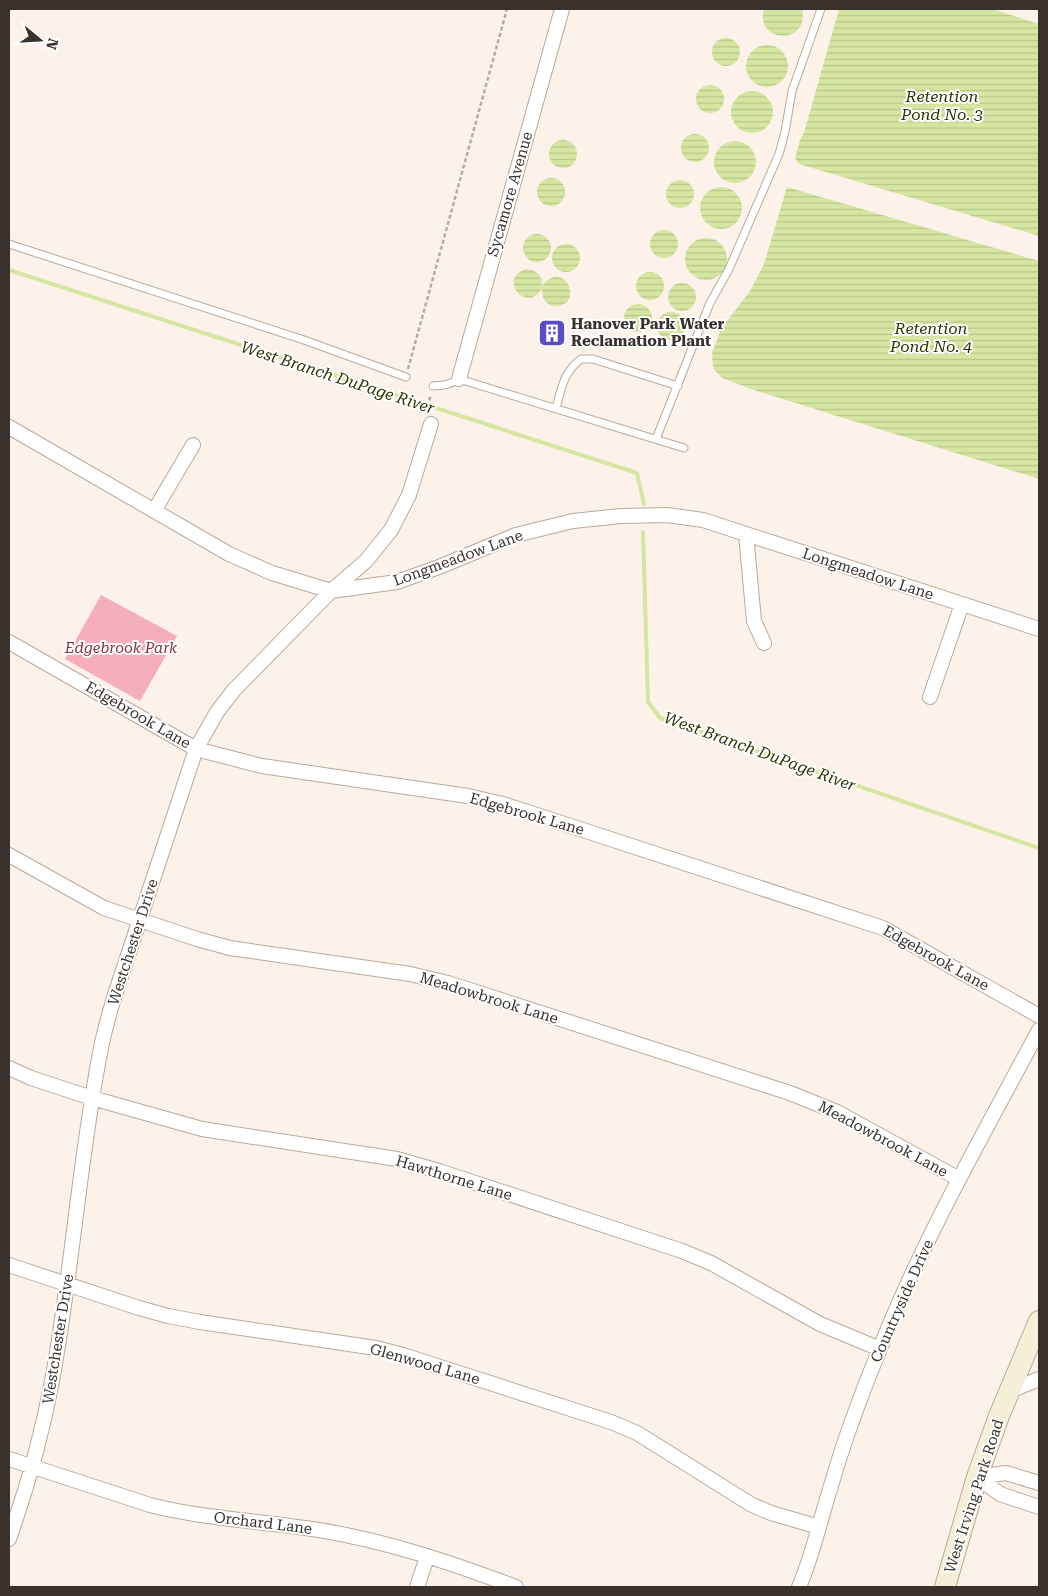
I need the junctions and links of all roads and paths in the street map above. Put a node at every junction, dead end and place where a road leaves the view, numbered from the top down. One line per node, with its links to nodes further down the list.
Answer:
1 (507, 9): 5 (path)
2 (562, 9): 6 (street, Sycamore Avenue)
3 (821, 9): 8 (lane)
4 (9, 244): 5 (lane)
5 (406, 377)
6 (458, 379): 7 (lane); 9 (lane)
7 (433, 386): 10 (path)
8 (678, 386): 9 (lane); 12 (lane)
9 (556, 408): 12 (lane)
10 (428, 420): 17 (street, Westchester Drive)
11 (9, 427): 15 (street, Longmeadow Lane)
12 (656, 439): 14 (lane)
13 (193, 445): 15 (street)
14 (684, 448)
15 (154, 511): 17 (street, Longmeadow Lane)
16 (746, 534): 17 (street, Longmeadow Lane); 18 (street, Longmeadow Lane); 21 (street)
17 (331, 591): 23 (street, Westchester Drive)
18 (962, 604): 19 (street, Longmeadow Lane); 22 (street)
19 (1039, 629)
20 (9, 642): 23 (street, Edgebrook Lane)
21 (764, 644)
22 (930, 697)
23 (196, 749): 25 (street, Westchester Drive); 26 (street, Edgebrook Lane)
24 (9, 855): 25 (street, Meadowbrook Lane)
25 (140, 920): 29 (street, Westchester Drive); 30 (street, Meadowbrook Lane)
26 (1039, 1016)
27 (1039, 1030): 30 (street, Countryside Drive)
28 (9, 1068): 29 (street, Hawthorne Lane)
29 (92, 1098): 32 (street, Westchester Drive); 34 (street, Hawthorne Lane)
30 (959, 1180): 34 (street, Countryside Drive)
31 (9, 1265): 32 (street, Glenwood Lane)
32 (67, 1284): 38 (street, Westchester Drive); 42 (street, Glenwood Lane)
33 (1039, 1324): 36 (main road, West Irving Park Road)
34 (880, 1349): 42 (street, Countryside Drive)
35 (1039, 1379): 36 (street)
36 (1010, 1391): 39 (main road, West Irving Park Road)
37 (9, 1459): 38 (street, Orchard Lane)
38 (32, 1467): 43 (street, Westchester Drive); 44 (street, Orchard Lane)
39 (977, 1477): 40 (street); 41 (street); 48 (main road, West Irving Park Road)
40 (1039, 1483)
41 (1039, 1507)
42 (819, 1527): 47 (street, Countryside Drive)
43 (9, 1539)
44 (427, 1557): 45 (street); 46 (street, Orchard Lane)
45 (416, 1587)
46 (516, 1587)
47 (799, 1587)
48 (945, 1587)

